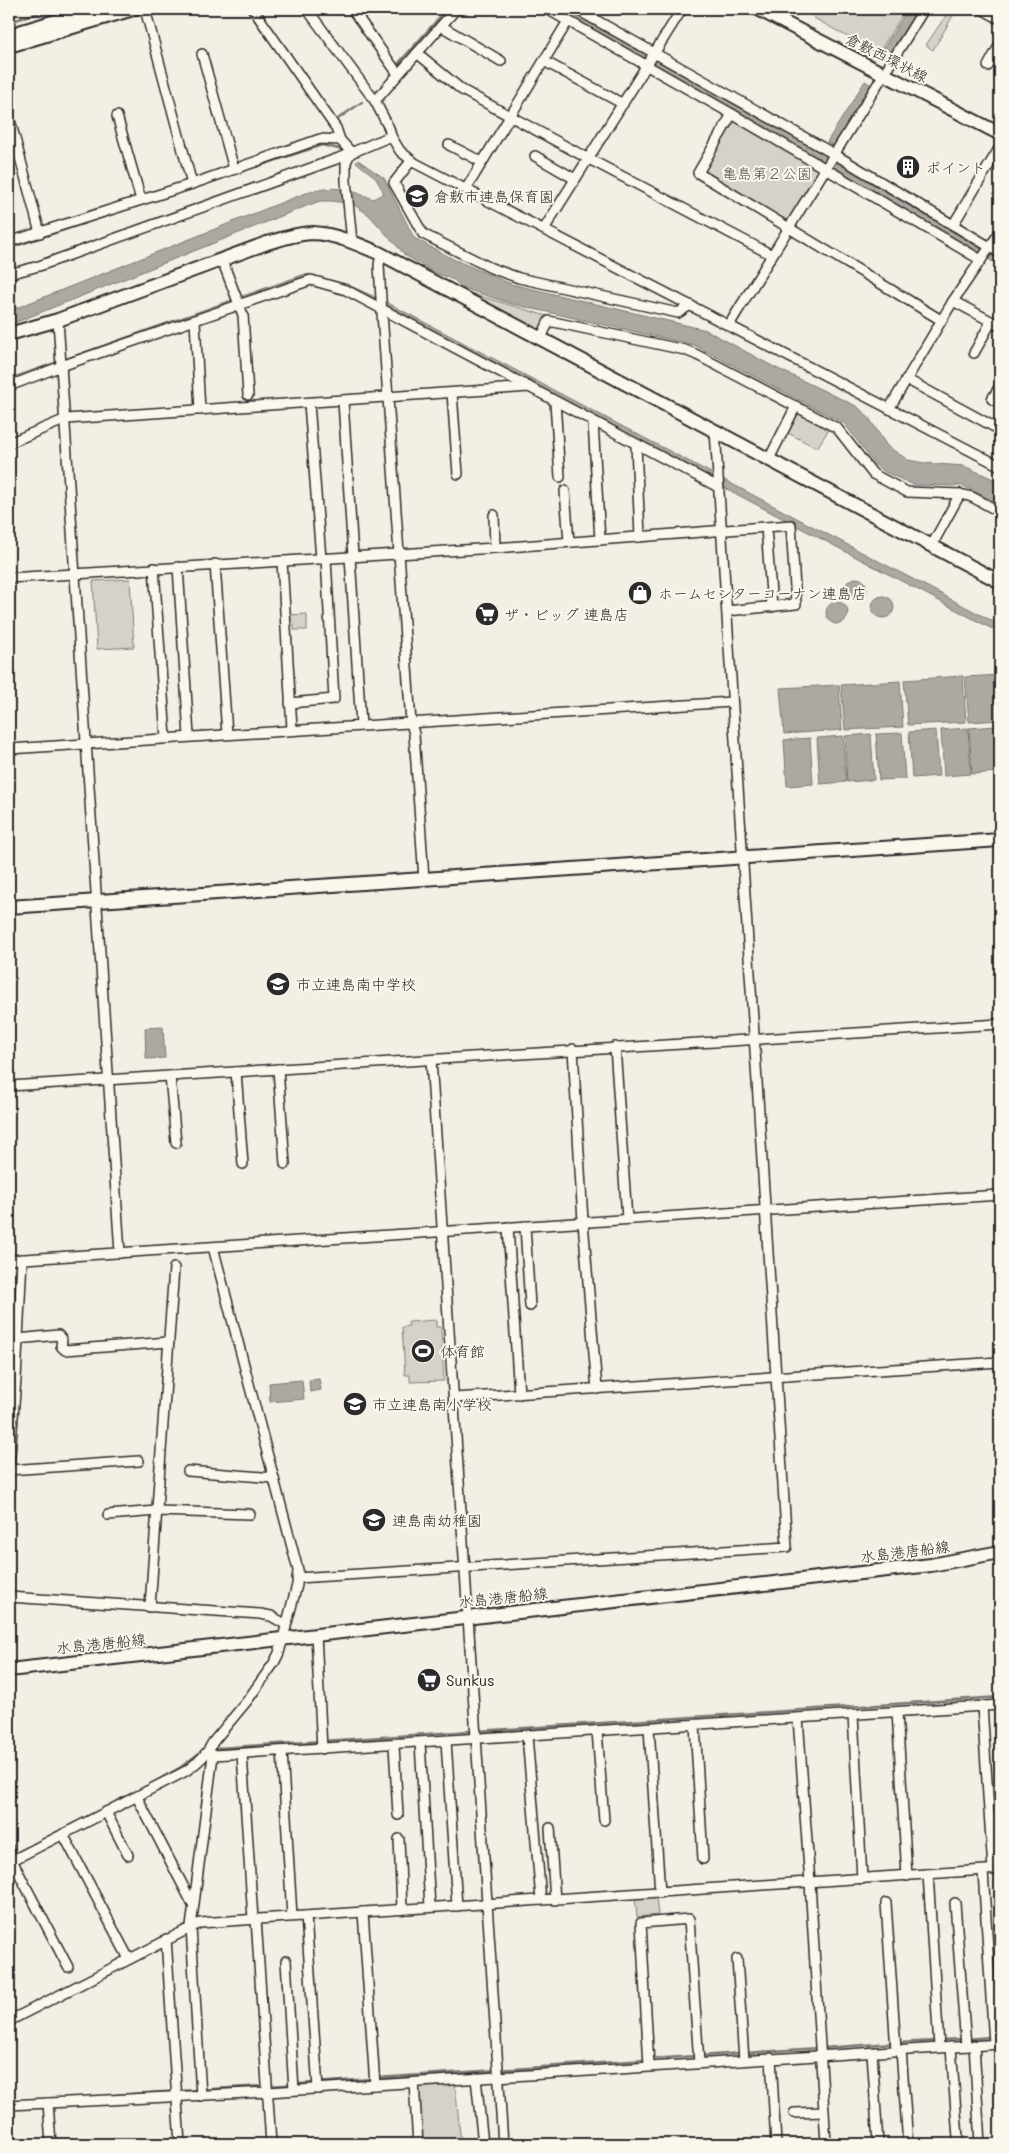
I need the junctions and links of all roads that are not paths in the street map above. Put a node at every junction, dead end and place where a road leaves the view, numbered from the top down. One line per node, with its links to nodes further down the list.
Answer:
1 (96, 9): 19 (street)
2 (133, 9): 21 (street)
3 (145, 9): 50 (street)
4 (253, 9): 38 (street)
5 (308, 9): 30 (street)
6 (352, 9): 15 (street)
7 (364, 9): 15 (street)
8 (456, 9): 18 (street)
9 (547, 9): 17 (street)
10 (576, 9): 24 (street)
11 (682, 9): 24 (street)
12 (758, 9): 29 (street, 倉敷西環状線)
13 (924, 9): 29 (street)
14 (986, 10): 16 (street)
15 (358, 18): 28 (street)
16 (1000, 18)
17 (568, 21): 24 (street); 26 (street)
18 (441, 26): 22 (street); 25 (street)
19 (9, 35)
20 (1000, 44): 27 (street)
21 (9, 46)
22 (417, 53): 28 (street); 35 (street)
23 (202, 54): 48 (street)
24 (650, 60): 31 (street); 32 (street); 42 (street)
25 (501, 61)
26 (544, 61): 31 (street); 35 (street)
27 (988, 66)
28 (398, 74): 30 (street)
29 (884, 74): 36 (street, 倉敷西環状線); 42 (street)
30 (375, 101): 37 (street)
31 (623, 104): 44 (street)
32 (732, 114): 47 (street); 54 (street)
33 (9, 116): 57 (street)
34 (117, 116): 52 (street)
35 (510, 116): 44 (street); 46 (street)
36 (1000, 134)
37 (391, 136): 41 (street); 45 (street)
38 (340, 140): 41 (street); 48 (street)
39 (449, 145): 46 (street)
40 (1000, 147): 53 (street)
41 (352, 152): 59 (street); 66 (street)
42 (833, 155): 47 (street); 53 (street)
43 (535, 156): 49 (street)
44 (589, 159): 49 (street); 63 (street)
45 (411, 161): 51 (street); 70 (street)
46 (482, 162): 51 (street)
47 (826, 167): 54 (street); 64 (street)
48 (234, 169): 50 (street)
49 (575, 179): 55 (street)
50 (192, 184): 52 (street)
51 (466, 189): 55 (street)
52 (140, 200): 57 (street)
53 (952, 225): 60 (street)
54 (790, 226): 63 (street); 72 (street)
55 (544, 229): 70 (street)
56 (1000, 232): 60 (street)
57 (40, 233): 58 (street)
58 (9, 242)
59 (352, 242): 62 (street); 65 (street)
60 (989, 249): 61 (street); 64 (street)
61 (1000, 253)
62 (381, 254): 69 (street); 78 (street)
63 (772, 255): 75 (street)
64 (982, 259): 67 (street)
65 (222, 260): 68 (street); 71 (street)
66 (9, 274)
67 (953, 301): 72 (street); 74 (street)
68 (237, 302): 69 (street); 73 (street); 86 (street)
69 (382, 305): 84 (street); 87 (street)
70 (690, 305): 75 (street)
71 (58, 320): 77 (street); 80 (street)
72 (941, 320): 81 (street)
73 (195, 322): 80 (street); 94 (street)
74 (991, 322): 76 (street); 79 (street)
75 (730, 325): 93 (street)
76 (1000, 326)
77 (9, 334)
78 (541, 338): 92 (street); 97 (street)
79 (974, 353)
80 (61, 364): 82 (street); 95 (street)
81 (906, 378): 93 (street); 98 (street)
82 (9, 386)
83 (1000, 386): 91 (street)
84 (529, 388): 85 (street); 89 (street)
85 (452, 393): 87 (street); 103 (street)
86 (248, 395)
87 (388, 398): 88 (street); 117 (street)
88 (343, 401): 90 (street); 118 (street)
89 (555, 402): 96 (street); 104 (street)
90 (309, 403): 94 (street); 119 (street)
91 (1000, 403)
92 (796, 406): 101 (street); 107 (street)
93 (889, 408): 102 (street)
94 (200, 410): 95 (street)
95 (66, 419): 99 (street); 124 (street)
96 (593, 422): 100 (street); 113 (street)
97 (715, 430): 101 (street); 105 (street)
98 (1000, 430)
99 (9, 443)
100 (636, 445): 105 (street); 112 (street)
101 (769, 459): 115 (street)
102 (1000, 466)
103 (458, 474)
104 (560, 477)
105 (718, 483): 111 (street)
106 (565, 490): 114 (street)
107 (960, 494): 108 (street); 115 (street)
108 (1000, 512)
109 (494, 515): 116 (street)
110 (766, 527): 111 (street); 127 (street); 127 (street)
111 (721, 531): 112 (street); 128 (street)
112 (640, 537): 113 (street)
113 (600, 540): 114 (street)
114 (569, 542): 116 (street)
115 (932, 545): 126 (street)
116 (495, 548): 117 (street)
117 (398, 553): 118 (street); 131 (street)
118 (352, 556): 119 (street); 132 (street)
119 (323, 559): 120 (street); 129 (street)
120 (282, 561): 121 (street); 129 (street)
121 (215, 564): 122 (street); 134 (street)
122 (178, 567): 123 (street); 135 (street)
123 (154, 568): 124 (street); 136 (street)
124 (76, 574): 125 (street); 137 (street)
125 (9, 578)
126 (1000, 582)
127 (772, 607): 128 (street)
128 (727, 611): 130 (street)
129 (290, 702): 133 (street)
130 (732, 702): 131 (street); 140 (street)
131 (411, 723): 132 (street); 141 (street)
132 (361, 725): 133 (street)
133 (292, 729): 134 (street)
134 (227, 734): 135 (street)
135 (189, 736): 136 (street)
136 (166, 738): 137 (street)
137 (88, 743): 138 (street); 142 (street)
138 (9, 748)
139 (1000, 840): 140 (street)
140 (741, 858): 141 (street); 145 (street)
141 (424, 879): 142 (street)
142 (98, 901): 143 (street); 152 (street)
143 (9, 907)
144 (1000, 1024): 145 (street)
145 (754, 1039): 146 (street); 158 (street)
146 (615, 1047): 147 (street); 159 (street)
147 (573, 1049): 148 (street); 160 (street)
148 (431, 1060): 149 (street); 163 (street)
149 (278, 1070): 150 (street); 156 (street)
150 (236, 1072): 151 (street); 155 (street)
151 (170, 1076): 152 (street); 154 (street)
152 (109, 1080): 153 (street); 165 (street)
153 (9, 1086)
154 (176, 1143)
155 (243, 1164)
156 (285, 1164)
157 (1000, 1195): 158 (street)
158 (765, 1210): 159 (street); 174 (street)
159 (627, 1219): 160 (street)
160 (583, 1222): 161 (street); 176 (street)
161 (525, 1226): 162 (street); 169 (street)
162 (508, 1227): 163 (street); 177 (street)
163 (443, 1232): 164 (street); 178 (street)
164 (213, 1247): 165 (street); 183 (street)
165 (120, 1253): 166 (street)
166 (22, 1259): 167 (street); 170 (street)
167 (9, 1260)
168 (174, 1268): 171 (street)
169 (530, 1306)
170 (18, 1339): 171 (street); 172 (street)
171 (169, 1342): 184 (street)
172 (13, 1358): 175 (street)
173 (1000, 1362): 174 (street)
174 (776, 1377): 176 (street); 188 (street)
175 (12, 1379): 179 (street)
176 (596, 1389): 177 (street)
177 (519, 1394): 178 (street)
178 (454, 1398): 188 (street)
179 (10, 1440): 181 (street)
180 (139, 1461): 181 (street)
181 (9, 1469)
182 (188, 1471): 183 (street)
183 (274, 1478): 189 (street)
184 (157, 1511): 185 (street); 186 (street); 191 (street)
185 (250, 1514)
186 (108, 1515)
187 (1000, 1552): 192 (street, 水島港唐船線)
188 (464, 1568): 189 (street); 192 (street)
189 (297, 1578): 193 (street)
190 (9, 1597): 191 (street)
191 (150, 1606): 193 (street)
192 (469, 1618): 194 (street, 水島港唐船線); 205 (street)
193 (285, 1624): 195 (street)
194 (316, 1635): 195 (street, 水島港唐船線); 209 (street)
195 (282, 1639): 196 (street, 水島港唐船線); 212 (street)
196 (9, 1670)
197 (1000, 1704): 198 (street)
198 (982, 1706): 199 (street); 224 (street)
199 (897, 1712): 200 (street); 227 (street)
200 (852, 1715): 201 (street); 228 (street)
201 (798, 1718): 202 (street); 229 (street)
202 (695, 1725): 203 (street); 223 (street)
203 (649, 1728): 204 (street); 230 (street)
204 (597, 1731): 206 (street); 217 (street)
205 (476, 1735): 206 (street); 207 (street); 235 (street)
206 (527, 1736): 231 (street)
207 (446, 1741): 208 (street); 237 (street)
208 (420, 1743): 210 (street); 238 (street)
209 (322, 1744): 210 (street); 211 (street)
210 (394, 1745): 216 (street)
211 (282, 1751): 213 (street); 241 (street)
212 (211, 1754): 213 (street); 214 (street); 236 (street)
213 (242, 1754): 243 (street)
214 (137, 1797): 215 (street); 236 (street)
215 (106, 1812): 219 (street); 221 (street)
216 (398, 1815)
217 (604, 1820)
218 (550, 1828): 232 (street)
219 (64, 1834): 222 (street); 246 (street)
220 (399, 1839): 239 (street)
221 (128, 1855)
222 (10, 1857): 249 (street)
223 (703, 1859)
224 (997, 1870): 225 (street)
225 (983, 1871): 226 (street); 251 (street)
226 (928, 1874): 227 (street); 253 (street)
227 (907, 1876): 228 (street)
228 (862, 1879): 229 (street)
229 (810, 1883): 230 (street); 256 (street)
230 (660, 1892): 232 (street)
231 (540, 1900): 232 (street); 235 (street)
232 (555, 1900)
233 (886, 1903): 254 (street)
234 (955, 1903): 252 (street)
235 (487, 1904): 237 (street); 262 (street)
236 (193, 1906): 244 (street)
237 (457, 1906): 238 (street)
238 (430, 1907): 239 (street)
239 (402, 1909): 240 (street)
240 (363, 1912): 242 (street); 264 (street)
241 (292, 1916): 242 (street); 243 (street)
242 (306, 1916): 266 (street)
243 (254, 1919): 244 (street); 268 (street)
244 (191, 1927): 245 (street); 269 (street)
245 (166, 1939): 246 (street); 270 (street)
246 (129, 1958): 250 (street)
247 (737, 1959): 258 (street)
248 (286, 1961): 267 (street)
249 (68, 1967)
250 (9, 2021)
251 (995, 2041): 252 (street)
252 (968, 2042): 255 (street); 286 (street)
253 (938, 2043): 254 (street); 255 (street)
254 (897, 2047): 257 (street); 285 (street)
255 (952, 2047): 275 (street)
256 (820, 2051): 257 (street); 260 (street); 273 (street)
257 (872, 2052): 284 (street)
258 (744, 2056): 259 (street); 260 (street)
259 (699, 2058): 261 (street); 261 (street)
260 (770, 2058): 282 (street)
261 (649, 2062): 262 (street)
262 (498, 2072): 263 (street); 281 (street)
263 (476, 2078): 265 (street); 280 (street)
264 (374, 2081): 265 (street); 266 (street)
265 (414, 2083): 279 (street)
266 (318, 2085): 267 (street)
267 (294, 2086): 268 (street)
268 (268, 2088): 269 (street); 278 (street)
269 (200, 2092): 270 (street)
270 (177, 2093): 271 (street); 277 (street)
271 (48, 2103): 272 (street); 276 (street)
272 (9, 2105)
273 (824, 2112): 274 (street); 283 (street)
274 (794, 2113)
275 (958, 2138)
276 (50, 2144)
277 (180, 2144)
278 (271, 2144)
279 (418, 2144)
280 (482, 2144)
281 (502, 2144)
282 (776, 2144)
283 (826, 2144)
284 (878, 2144)
285 (908, 2144)
286 (980, 2144)

